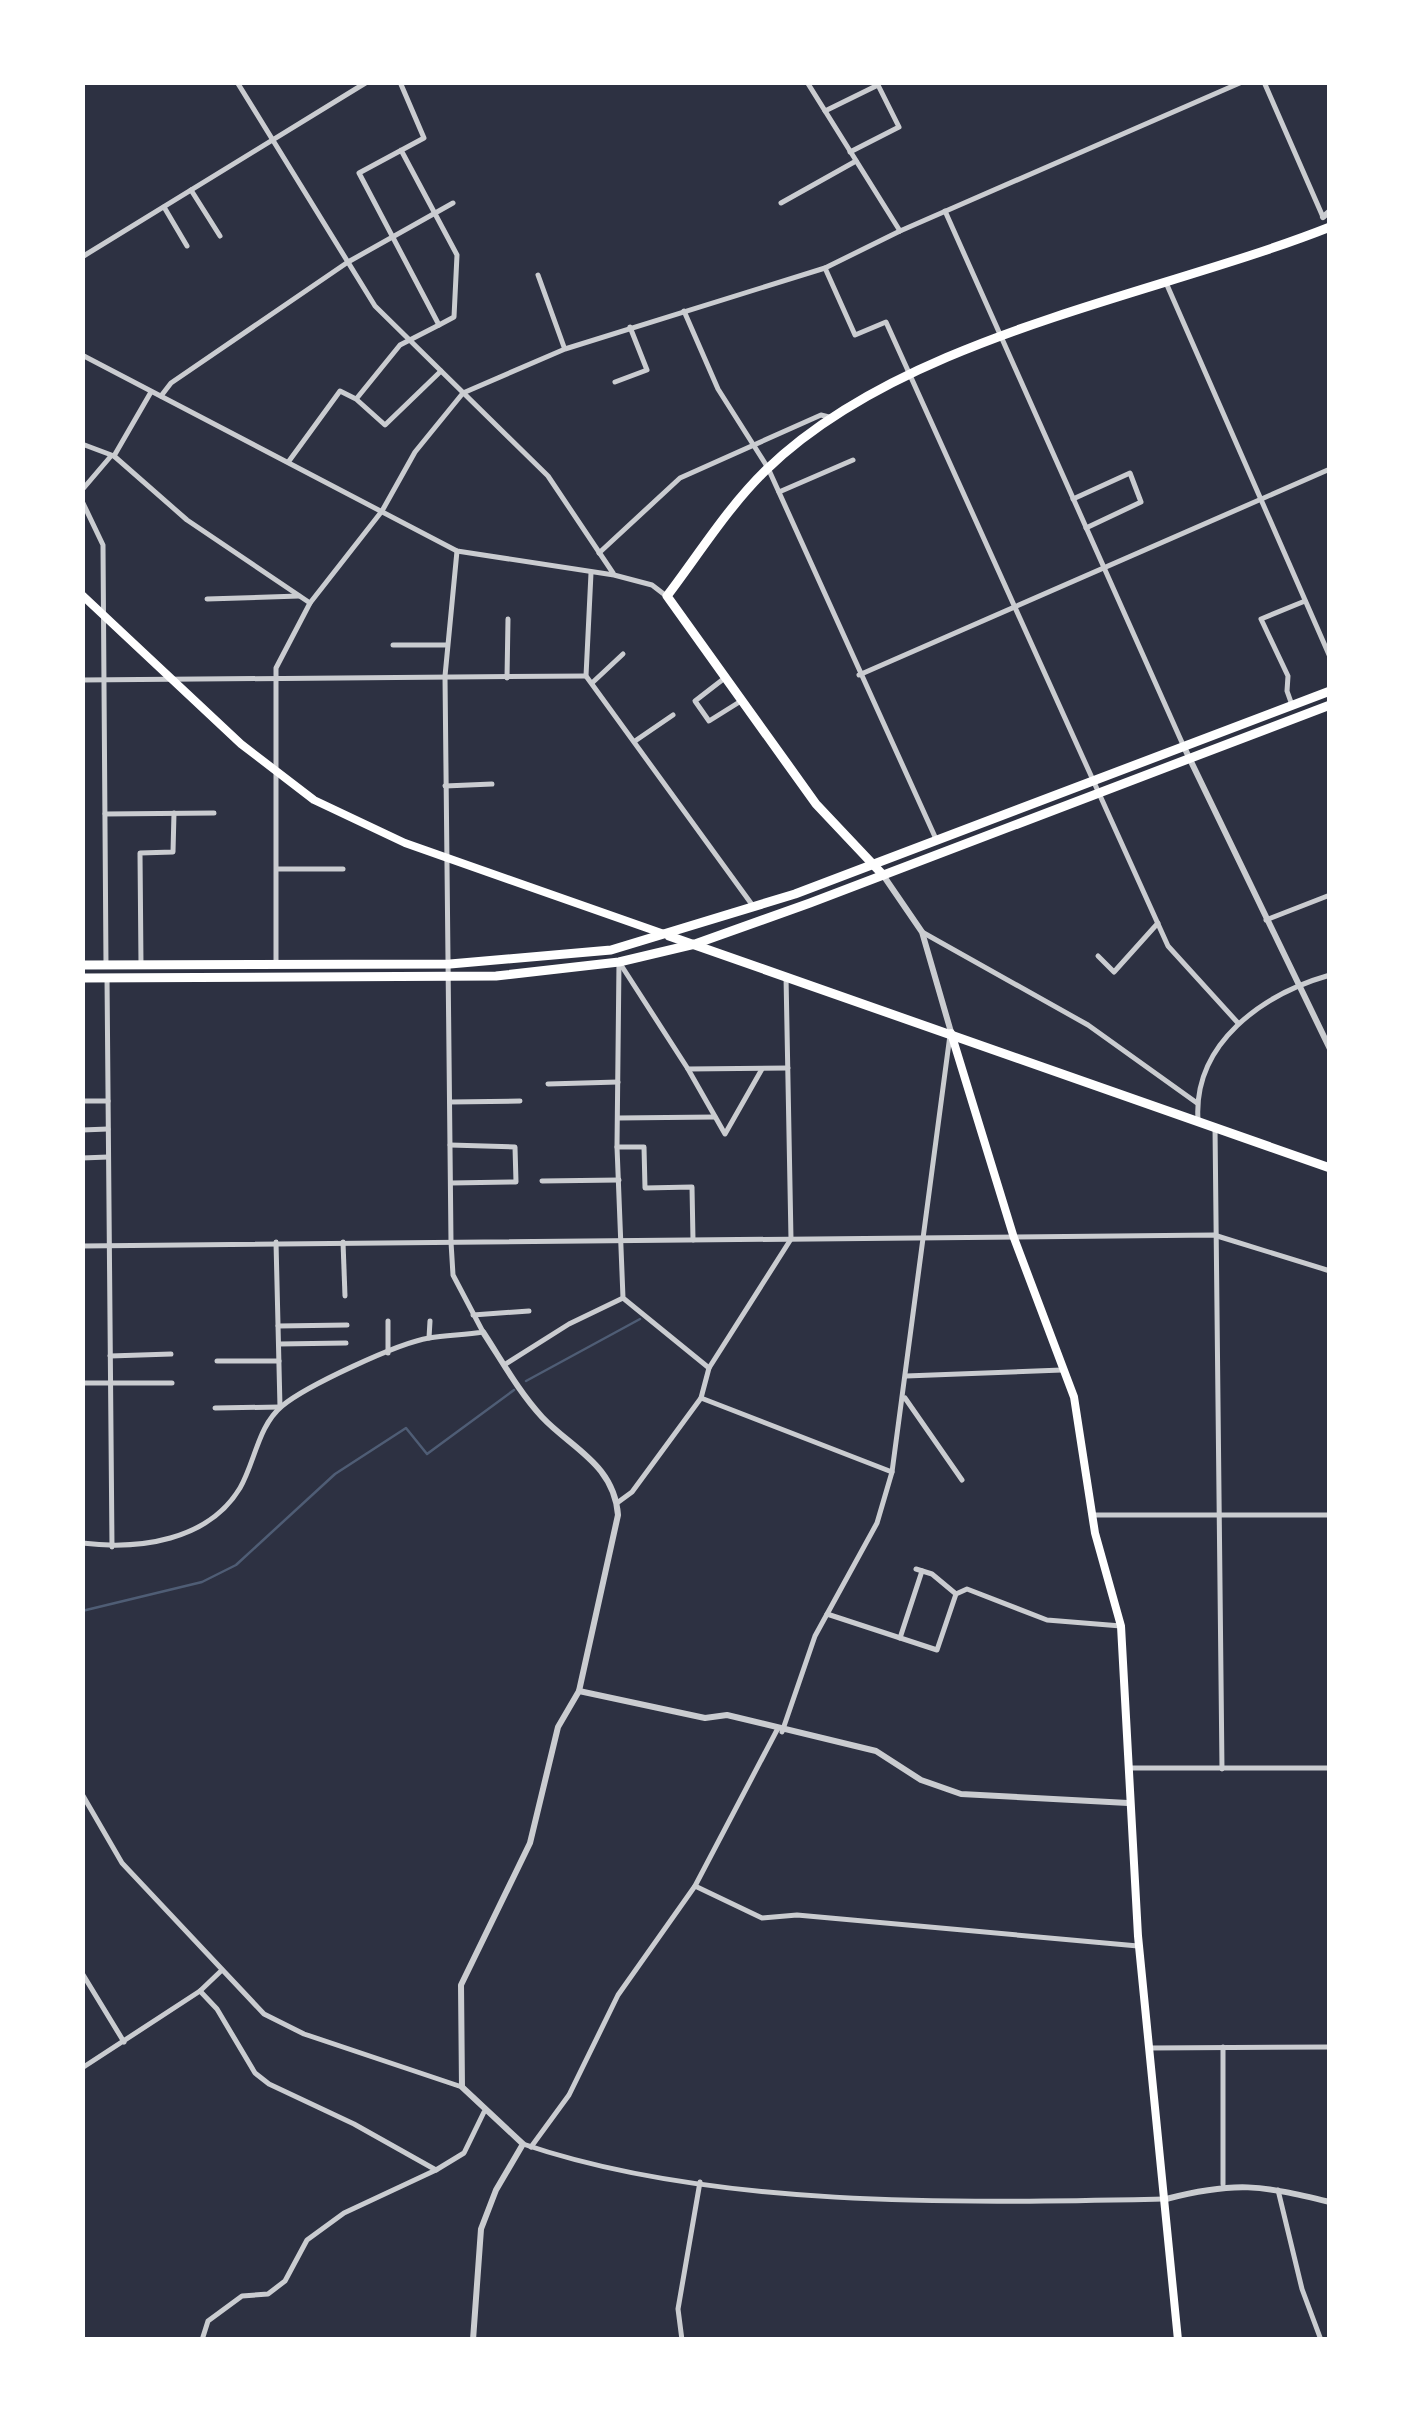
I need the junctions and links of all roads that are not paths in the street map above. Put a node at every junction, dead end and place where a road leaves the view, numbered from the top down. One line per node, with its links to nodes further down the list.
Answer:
1 (237, 82): 8 (street)
2 (367, 82): 8 (street)
3 (400, 82): 9 (street)
4 (807, 82): 7 (street)
5 (1242, 82): 16 (street)
6 (1264, 82): 18 (street)
7 (825, 111): 10 (street); 10 (street)
8 (271, 141): 12 (street); 24 (street)
9 (401, 150): 17 (street); 21 (street)
10 (850, 152): 11 (street)
11 (856, 161): 14 (street); 19 (street)
12 (191, 190): 15 (street); 20 (street)
13 (453, 202): 17 (street)
14 (782, 203)
15 (164, 207): 22 (street); 23 (street)
16 (946, 211): 19 (street); 31 (street)
17 (434, 213): 21 (street); 29 (street)
18 (1328, 223): 27 (main road)
19 (900, 231): 25 (street)
20 (220, 236)
21 (391, 238): 24 (street); 29 (street)
22 (187, 246)
23 (82, 257)
24 (348, 262): 32 (street); 40 (street)
25 (824, 268): 28 (street); 36 (street)
26 (538, 275): 33 (street)
27 (1167, 285): 31 (main road); 54 (street)
28 (684, 311): 30 (street); 44 (street)
29 (439, 324): 32 (street)
30 (630, 327): 33 (street); 37 (street)
31 (1000, 337): 36 (main road); 55 (street)
32 (410, 340): 35 (street); 41 (street)
33 (565, 349): 39 (street)
34 (82, 356): 38 (street)
35 (441, 371): 39 (street); 41 (street)
36 (910, 376): 42 (main road); 70 (street)
37 (616, 382)
38 (151, 392): 40 (street); 45 (street)
39 (463, 393): 57 (street); 60 (street)
40 (160, 397): 47 (street)
41 (356, 399): 47 (street)
42 (833, 418): 44 (street); 48 (main road)
43 (82, 444): 45 (street)
44 (754, 445): 48 (street); 60 (street)
45 (112, 456): 51 (street); 65 (street)
46 (852, 460): 53 (street)
47 (288, 462): 57 (street)
48 (768, 468): 53 (street); 66 (main road)
49 (1330, 470): 54 (street)
50 (82, 476): 51 (street)
51 (95, 476): 52 (street)
52 (82, 490)
53 (780, 492): 77 (street)
54 (1260, 499): 61 (street); 68 (street)
55 (1073, 500): 58 (street); 58 (street)
56 (82, 501): 71 (street)
57 (382, 511): 59 (street); 69 (street)
58 (1086, 528): 61 (street)
59 (457, 550): 62 (street); 73 (street)
60 (599, 553): 63 (street)
61 (1102, 567): 70 (street); 93 (street)
62 (591, 572): 63 (street); 79 (street)
63 (614, 575): 66 (street)
64 (82, 595): 71 (main road)
65 (299, 596): 67 (street); 69 (street)
66 (667, 596): 83 (main road)
67 (208, 599)
68 (1305, 601): 76 (street); 90 (street)
69 (310, 604): 80 (street)
70 (1012, 607): 77 (street); 96 (street)
71 (104, 615): 81 (main road); 84 (street)
72 (508, 619): 82 (street)
73 (447, 644): 74 (street); 78 (street)
74 (393, 645)
75 (623, 654): 86 (street)
76 (1330, 657)
77 (859, 675): 103 (street)
78 (444, 676): 80 (street); 82 (street); 98 (street)
79 (586, 676): 82 (street); 86 (street)
80 (276, 677): 81 (street); 95 (street)
81 (170, 678): 84 (street); 95 (main road)
82 (507, 678)
83 (726, 678): 88 (main road); 88 (street)
84 (104, 679): 85 (street); 101 (street)
85 (82, 680)
86 (591, 683): 92 (street)
87 (1330, 691): 90 (main road)
88 (742, 701): 105 (main road)
89 (1330, 705): 94 (main road)
90 (1292, 706): 93 (main road)
91 (674, 714): 92 (street)
92 (634, 742): 110 (street)
93 (1184, 747): 94 (street); 96 (main road)
94 (1190, 758): 99 (main road); 111 (street)
95 (278, 776): 104 (main road); 106 (street)
96 (1092, 780): 99 (street); 103 (main road)
97 (492, 784): 98 (street)
98 (445, 786): 104 (street)
99 (1098, 792): 108 (main road); 112 (street)
100 (214, 813): 102 (street)
101 (105, 814): 102 (street); 121 (street)
102 (174, 814): 122 (street)
103 (936, 839): 105 (main road)
104 (448, 857): 114 (main road); 119 (street)
105 (872, 864): 108 (main road); 110 (main road)
106 (277, 869): 107 (street); 118 (street)
107 (342, 869)
108 (883, 875): 113 (street); 115 (main road)
109 (1330, 895): 111 (street)
110 (755, 908): 114 (main road)
111 (1266, 920): 128 (street)
112 (1158, 922): 116 (street); 129 (street)
113 (922, 932): 132 (street); 143 (street)
114 (669, 936): 115 (main road); 119 (main road)
115 (695, 944): 117 (main road); 125 (main road)
116 (1098, 956)
117 (619, 962): 124 (main road); 136 (street); 137 (street)
118 (276, 963): 119 (main road); 122 (main road)
119 (450, 964): 124 (street)
120 (82, 965): 121 (main road)
121 (106, 965): 122 (main road)
122 (141, 965)
123 (1330, 975): 128 (street)
124 (450, 976): 127 (main road); 142 (street)
125 (786, 976): 132 (main road); 134 (street)
126 (82, 978): 127 (main road)
127 (107, 978): 141 (street)
128 (1296, 985): 129 (street); 131 (street)
129 (1238, 1023): 143 (street)
130 (1330, 1026): 131 (street)
131 (1320, 1030): 133 (street)
132 (951, 1032): 146 (main road); 159 (street); 160 (main road)
133 (1330, 1049)
134 (789, 1068): 135 (street); 161 (street)
135 (762, 1069): 136 (street); 144 (street)
136 (688, 1070): 144 (street)
137 (618, 1082): 138 (street); 145 (street)
138 (548, 1084)
139 (520, 1100): 142 (street)
140 (82, 1101): 141 (street)
141 (108, 1101): 148 (street)
142 (450, 1102): 150 (street)
143 (1197, 1103): 146 (street)
144 (715, 1117): 145 (street)
145 (618, 1118): 151 (street)
146 (1198, 1120): 147 (main road)
147 (1215, 1127): 154 (main road); 158 (street)
148 (108, 1129): 149 (street); 153 (street)
149 (82, 1130)
150 (450, 1145): 157 (street); 157 (street)
151 (618, 1148): 155 (street); 163 (street)
152 (82, 1158): 153 (street)
153 (108, 1158): 168 (street)
154 (1330, 1168)
155 (618, 1180): 156 (street); 162 (street)
156 (542, 1181)
157 (450, 1182): 166 (street)
158 (1214, 1234): 160 (street); 169 (street); 203 (street)
159 (924, 1237): 160 (street); 161 (street); 190 (street)
160 (1014, 1238): 189 (main road)
161 (791, 1239): 163 (street); 188 (street)
162 (620, 1240): 163 (street); 166 (street); 171 (street)
163 (693, 1240)
164 (276, 1242): 165 (street); 168 (street); 177 (street)
165 (343, 1242): 166 (street); 170 (street)
166 (451, 1242): 173 (street)
167 (82, 1246): 168 (street)
168 (109, 1246): 184 (street)
169 (1330, 1271)
170 (345, 1296)
171 (623, 1298): 187 (street); 188 (street)
172 (529, 1310): 173 (street)
173 (473, 1316): 178 (street)
174 (388, 1321): 183 (street)
175 (430, 1321): 179 (street)
176 (347, 1325): 177 (street)
177 (278, 1326): 181 (street)
178 (482, 1332): 179 (street); 187 (street)
179 (430, 1338): 183 (street)
180 (346, 1343): 181 (street)
181 (278, 1344): 185 (street)
182 (171, 1354): 184 (street)
183 (388, 1354): 196 (street)
184 (110, 1356): 193 (street)
185 (279, 1360): 186 (street); 196 (street)
186 (217, 1362)
187 (504, 1365): 200 (street)
188 (710, 1368): 195 (street)
189 (1065, 1369): 190 (street); 201 (main road)
190 (906, 1376): 194 (street)
191 (82, 1383): 193 (street)
192 (172, 1383): 193 (street)
193 (110, 1384): 205 (street)
194 (903, 1396): 198 (street); 199 (street)
195 (701, 1398): 198 (street); 200 (street)
196 (280, 1407): 197 (street); 205 (street)
197 (214, 1408)
198 (892, 1472): 207 (street)
199 (962, 1480)
200 (617, 1503): 210 (street)
201 (1091, 1515): 203 (street); 208 (main road)
202 (1330, 1515): 203 (street)
203 (1217, 1516): 214 (street)
204 (82, 1543): 205 (street)
205 (112, 1547)
206 (956, 1594): 208 (street); 209 (street); 209 (street)
207 (826, 1614): 209 (street); 211 (street)
208 (1122, 1626): 212 (main road)
209 (900, 1638)
210 (579, 1691): 211 (street); 227 (street)
211 (780, 1731): 216 (street); 217 (street)
212 (1128, 1768): 214 (street); 216 (main road)
213 (1330, 1768): 214 (street)
214 (1222, 1769)
215 (82, 1794): 219 (street)
216 (1128, 1803): 218 (main road)
217 (694, 1886): 218 (street); 229 (street)
218 (1139, 1946): 224 (main road)
219 (222, 1970): 221 (street); 227 (street)
220 (82, 1974): 222 (street)
221 (200, 1991): 222 (street); 230 (street)
222 (124, 2042): 226 (street)
223 (1330, 2047): 225 (street)
224 (1150, 2048): 225 (street); 234 (main road)
225 (1222, 2048): 232 (street)
226 (82, 2068)
227 (462, 2087): 228 (street)
228 (484, 2112): 229 (street); 230 (street)
229 (527, 2146): 231 (street); 237 (street)
230 (436, 2170): 236 (street)
231 (700, 2182): 234 (street); 238 (street)
232 (1223, 2184): 233 (street); 234 (street)
233 (1278, 2190): 235 (street); 240 (street)
234 (1166, 2199): 239 (main road)
235 (1330, 2202)
236 (202, 2340)
237 (473, 2340)
238 (682, 2340)
239 (1178, 2340)
240 (1321, 2340)

